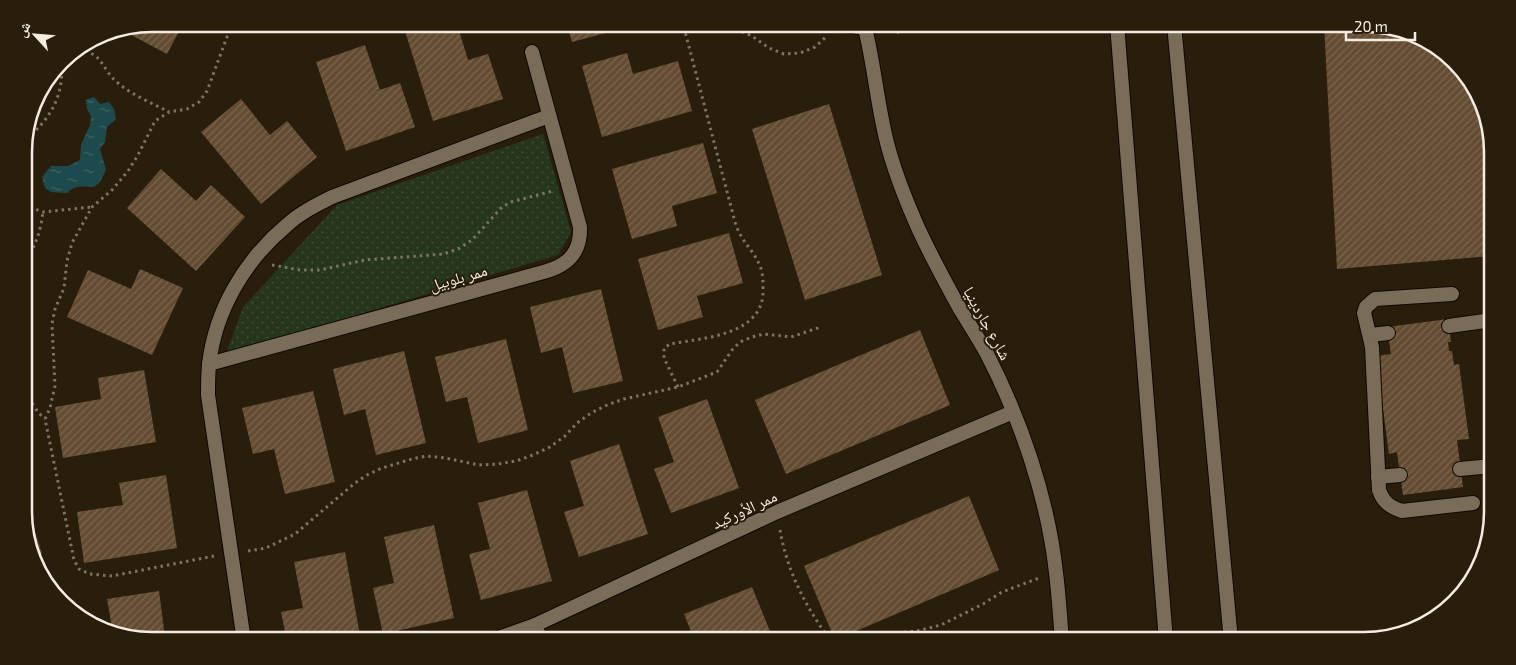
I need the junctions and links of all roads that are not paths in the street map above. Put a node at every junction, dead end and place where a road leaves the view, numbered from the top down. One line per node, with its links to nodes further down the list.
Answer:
1 (865, 33): 12 (street, شارع جاردينيا)
2 (1118, 33): 23 (street)
3 (1175, 33): 24 (street)
4 (532, 52): 5 (street, ممر بلوبيل)
5 (549, 116): 11 (street); 11 (street, ممر بلوبيل)
6 (1452, 294): 10 (street)
7 (1484, 321): 8 (street)
8 (1449, 326)
9 (1388, 333): 10 (street)
10 (1370, 335): 16 (street)
11 (209, 364): 19 (street)
12 (1013, 412): 18 (street, ممر الأوركيد); 22 (street, شارع جاردينيا)
13 (1484, 467): 14 (street)
14 (1460, 469)
15 (1400, 475): 16 (street)
16 (1378, 477): 17 (street)
17 (1473, 503)
18 (535, 624): 20 (street, ممر الأوركيد); 21 (street)
19 (243, 632)
20 (514, 632)
21 (538, 632)
22 (1061, 632)
23 (1165, 632)
24 (1230, 632)

